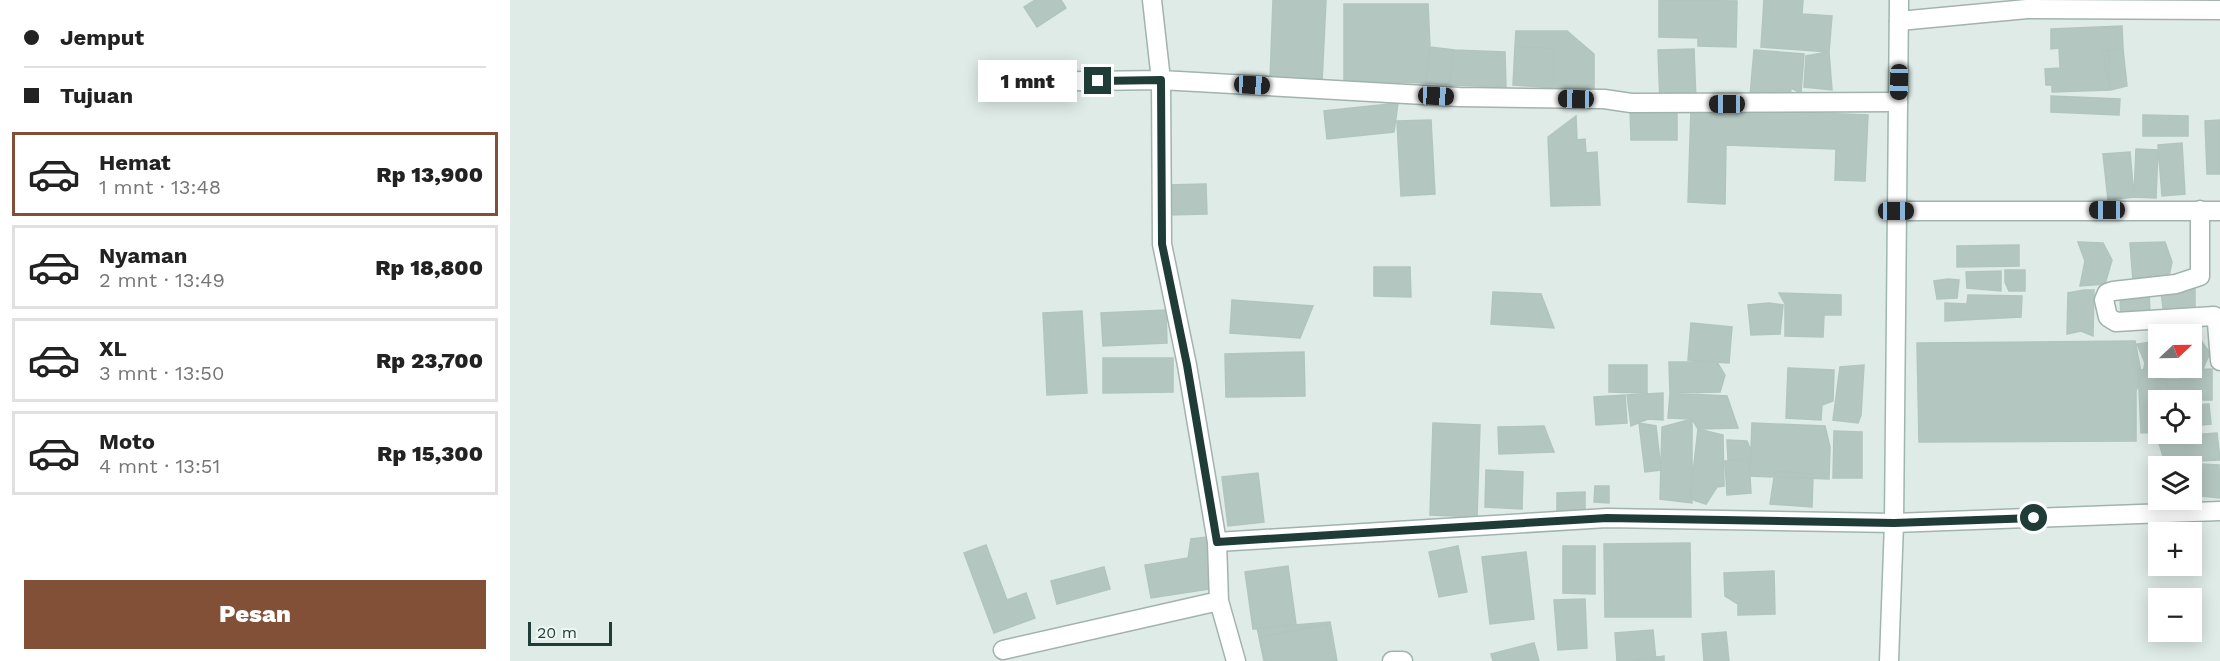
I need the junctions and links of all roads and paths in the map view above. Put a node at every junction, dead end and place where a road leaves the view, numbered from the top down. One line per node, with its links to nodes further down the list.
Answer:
1 (1152, 0): 5 (street)
2 (1899, 0): 4 (street)
3 (2220, 10): 4 (street)
4 (1899, 21): 7 (street)
5 (1161, 80): 6 (street); 7 (street); 14 (street)
6 (1014, 82)
7 (1898, 102): 9 (street)
8 (2200, 210): 9 (street); 10 (street); 11 (street)
9 (1896, 211): 13 (street)
10 (2220, 211)
11 (2220, 361)
12 (2220, 511): 13 (street)
13 (1894, 523): 14 (street); 20 (street)
14 (1217, 542): 15 (street)
15 (1219, 600): 16 (street); 17 (street)
16 (1003, 650)
17 (1236, 661)
18 (1392, 661): 19 (street)
19 (1403, 661)
20 (1889, 661)

